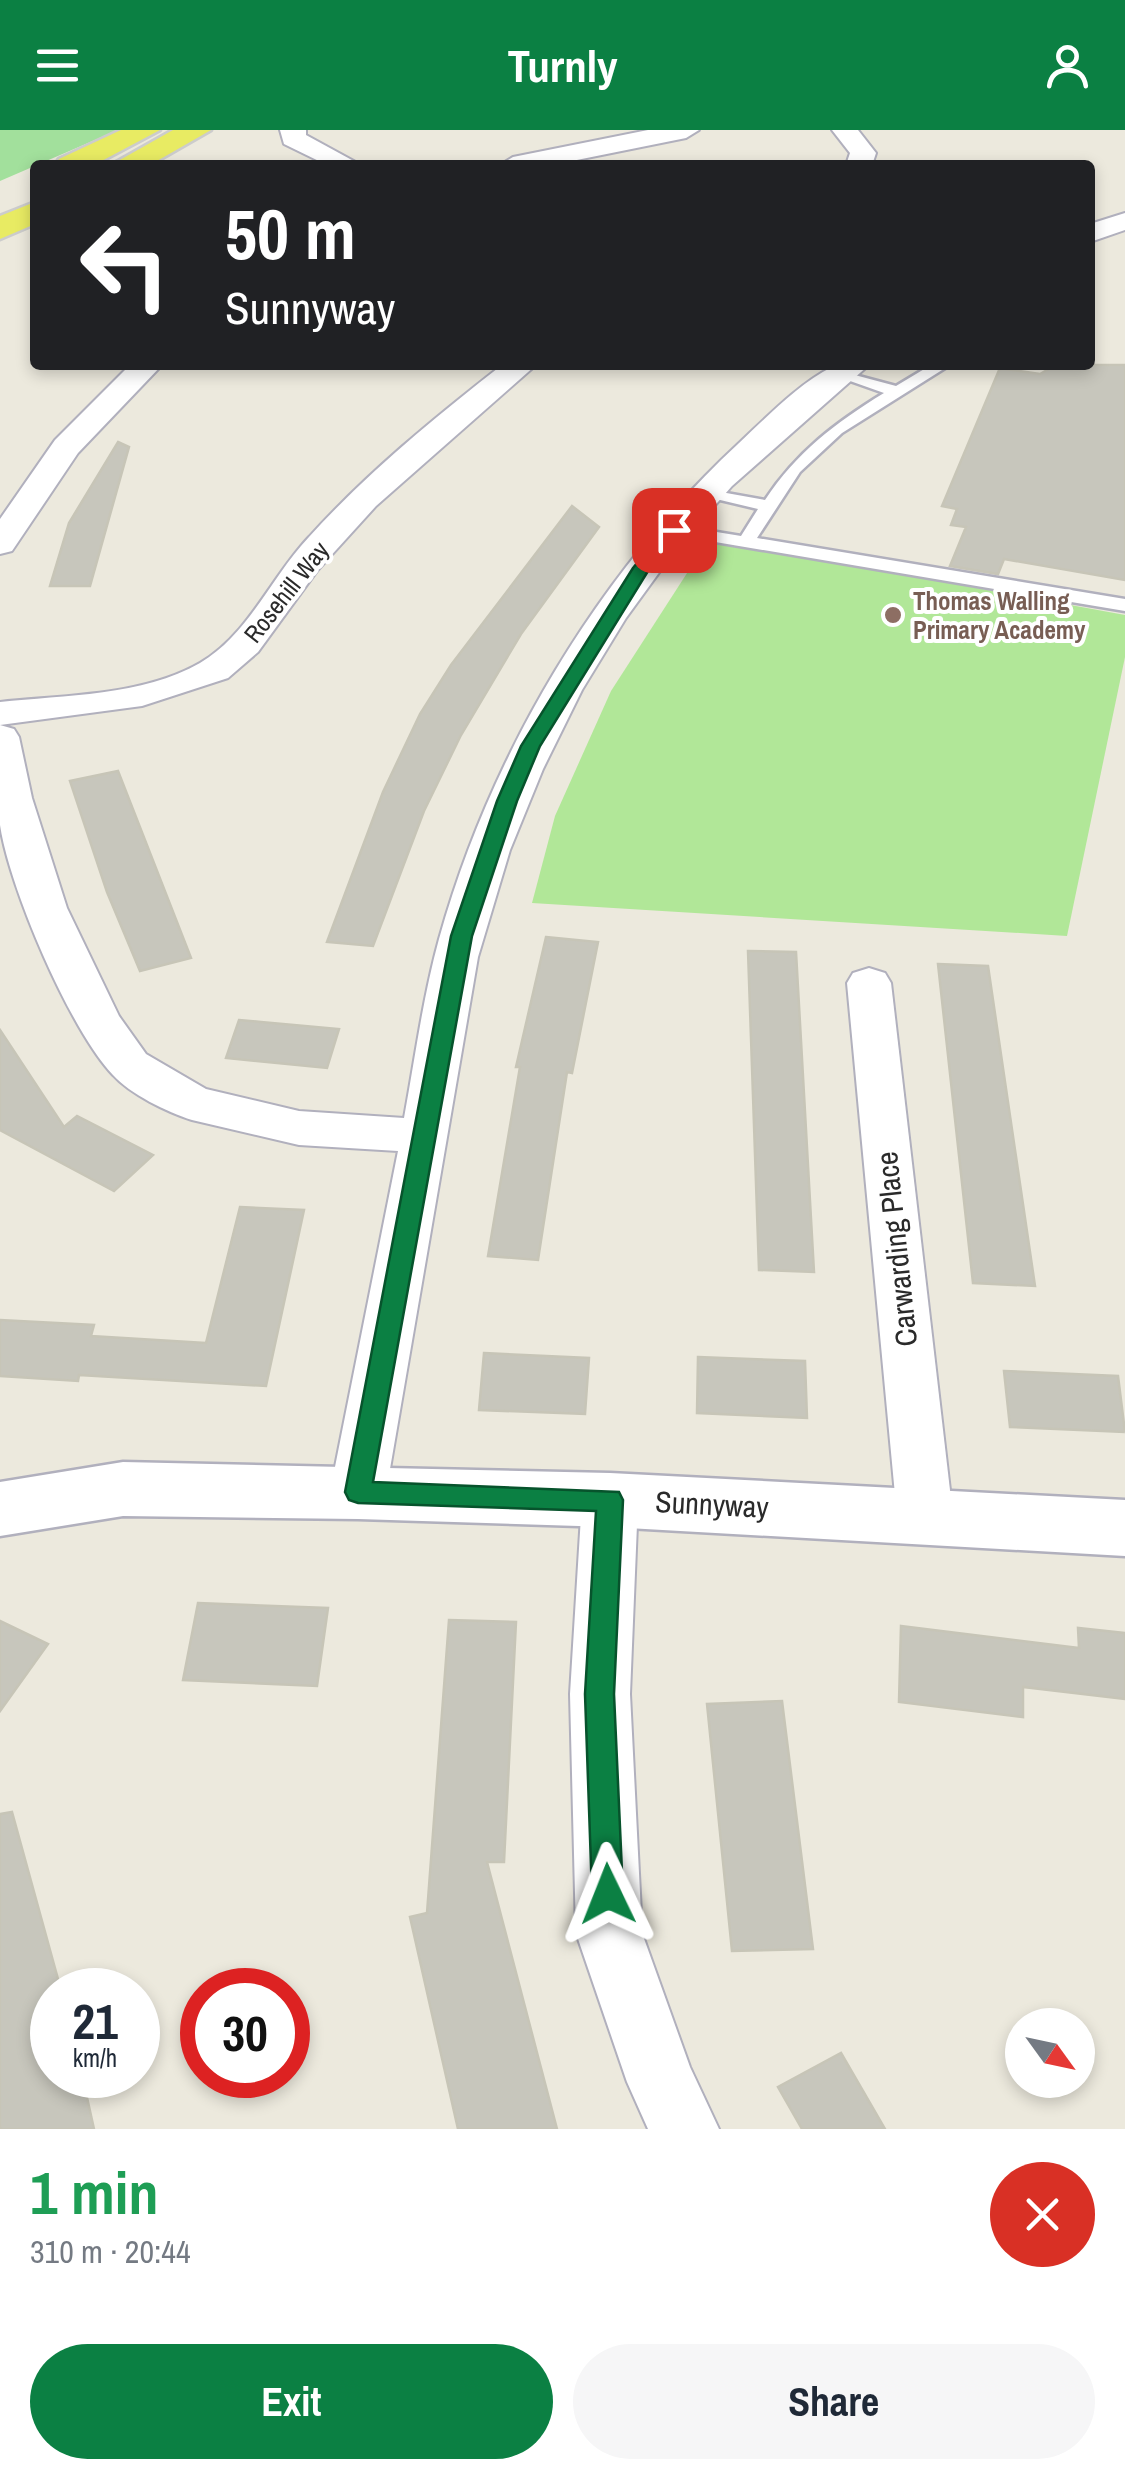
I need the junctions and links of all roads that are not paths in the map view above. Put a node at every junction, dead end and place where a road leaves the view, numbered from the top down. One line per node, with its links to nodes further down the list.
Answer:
1 (145, 130): 6 (main road)
2 (196, 130): 7 (main road)
3 (293, 130): 8 (street)
4 (686, 130): 9 (street)
5 (846, 130): 10 (street)
6 (81, 160)
7 (136, 160)
8 (337, 160)
9 (538, 160)
10 (861, 160)
11 (30, 184): 12 (main road)
12 (0, 198)
13 (30, 214): 15 (main road)
14 (1125, 221): 16 (street)
15 (0, 229)
16 (1095, 232)
17 (142, 370): 27 (street)
18 (514, 370): 29 (street, Rosehill Way)
19 (847, 370): 23 (street)
20 (850, 370): 22 (lane)
21 (933, 370): 22 (lane)
22 (894, 391): 24 (lane)
23 (704, 494): 24 (lane); 25 (street)
24 (769, 506): 26 (lane)
25 (674, 530): 26 (lane); 32 (street)
26 (747, 540): 28 (lane)
27 (0, 544)
28 (1125, 605)
29 (0, 714)
30 (0, 737): 32 (street)
31 (869, 983): 36 (street, Carwarding Place)
32 (424, 1136): 33 (street)
33 (358, 1492): 34 (street, Sunnyway); 35 (street, Sunnyway)
34 (610, 1500): 36 (street, Sunnyway); 38 (street)
35 (0, 1509)
36 (925, 1516): 37 (street, Sunnyway)
37 (1125, 1528)
38 (684, 2129)

